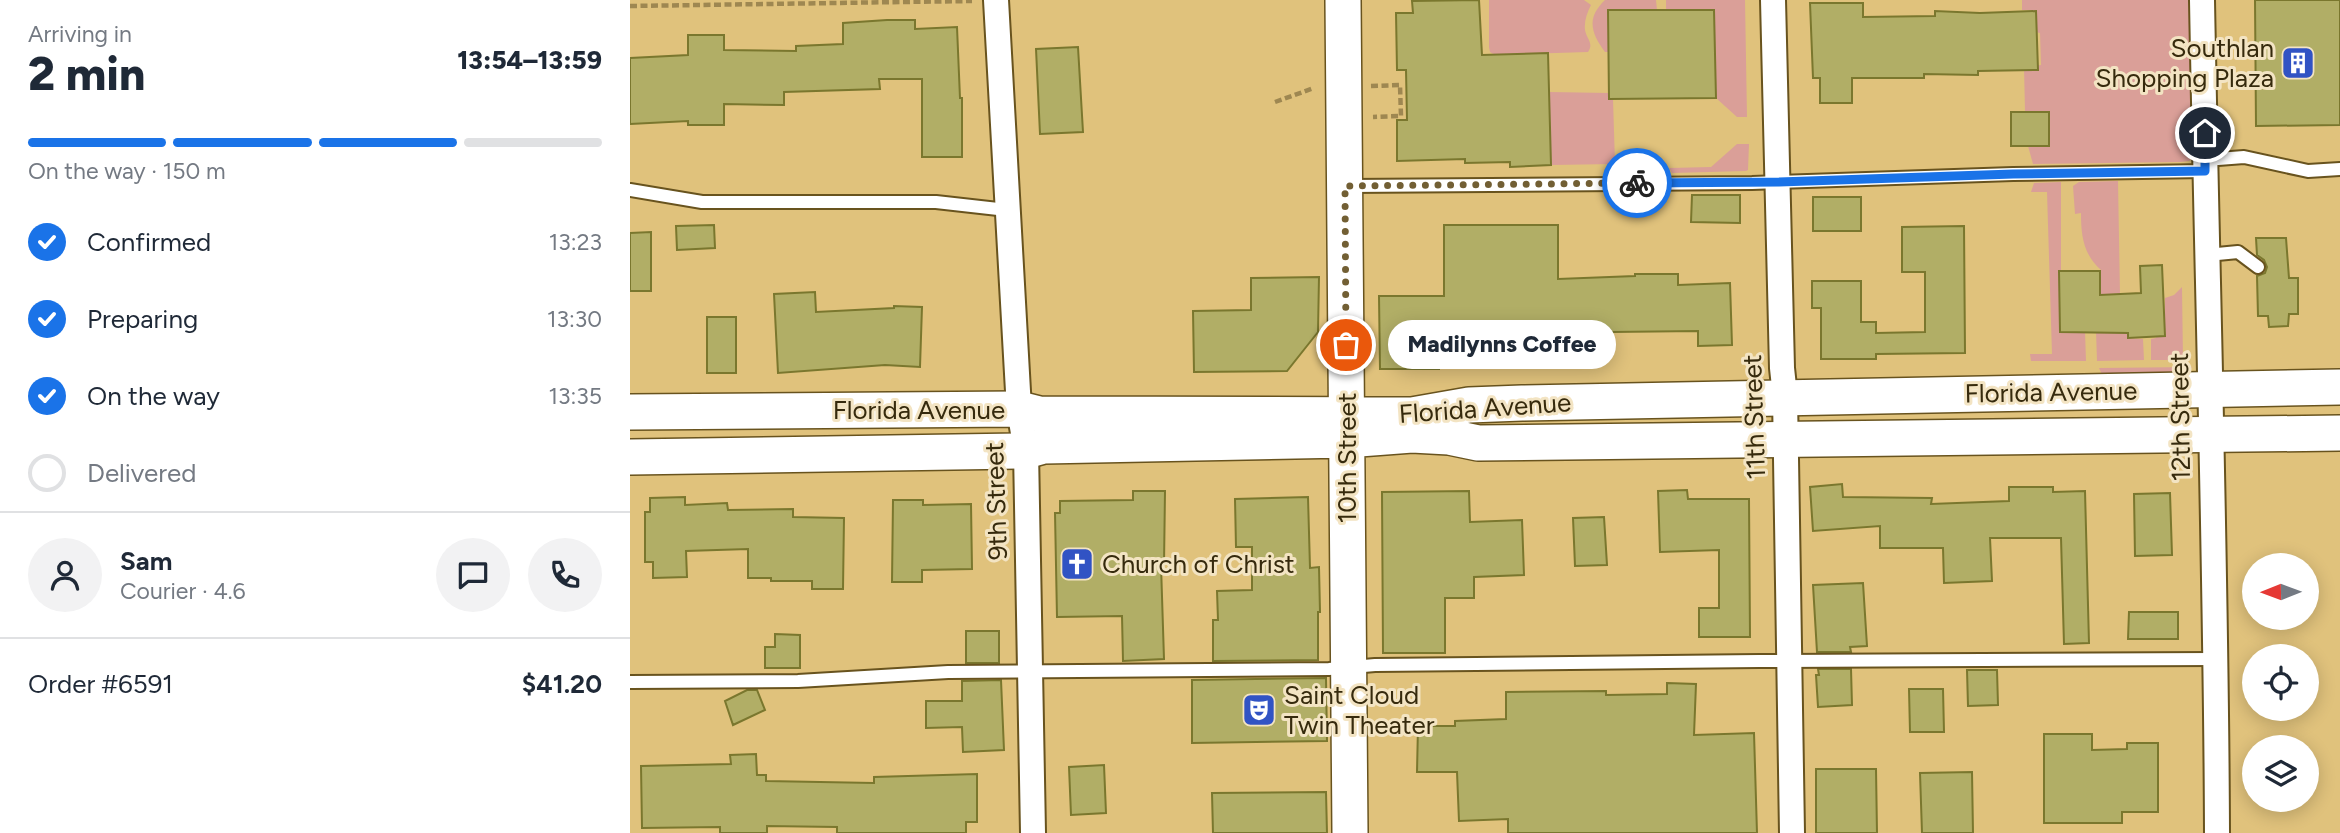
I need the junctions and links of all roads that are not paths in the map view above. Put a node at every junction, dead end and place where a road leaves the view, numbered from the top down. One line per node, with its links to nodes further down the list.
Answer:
1 (996, 0): 10 (street, 9th Street)
2 (1343, 0): 8 (main road, 10th Street)
3 (1773, 0): 7 (street, 11th Street)
4 (2202, 0): 5 (street, 12th Street)
5 (2205, 165): 6 (lane); 7 (lane); 11 (street, 12th Street)
6 (2340, 169)
7 (1779, 182): 8 (lane); 15 (street, 11th Street)
8 (1345, 186): 18 (main road, 10th Street)
9 (630, 190): 10 (lane)
10 (1007, 210): 16 (street, 9th Street)
11 (2207, 255): 12 (lane); 14 (street, 12th Street)
12 (2258, 267)
13 (2340, 387): 14 (main road, Florida Avenue)
14 (2209, 389): 15 (main road, Florida Avenue); 20 (street, 12th Street)
15 (1785, 396): 18 (main road, Florida Avenue); 21 (street, 11th Street)
16 (1020, 409): 17 (main road, Florida Avenue); 18 (main road, Florida Avenue); 22 (street, 9th Street)
17 (630, 412)
18 (1347, 427): 21 (main road, Florida Avenue); 22 (main road, Florida Avenue); 26 (main road, 10th Street)
19 (2340, 433): 20 (main road, Florida Avenue)
20 (2210, 435): 21 (main road, Florida Avenue); 24 (street, 12th Street)
21 (1786, 440): 25 (street, 11th Street)
22 (1026, 451): 23 (main road, Florida Avenue); 27 (street, 9th Street)
23 (630, 457)
24 (2217, 659): 25 (lane); 32 (street, 12th Street)
25 (1789, 662): 26 (lane); 31 (street, 11th Street)
26 (1349, 667): 27 (lane); 30 (main road, 10th Street)
27 (1030, 672): 28 (lane); 29 (street, 9th Street)
28 (630, 682)
29 (1033, 833)
30 (1350, 833)
31 (1792, 833)
32 (2217, 833)

